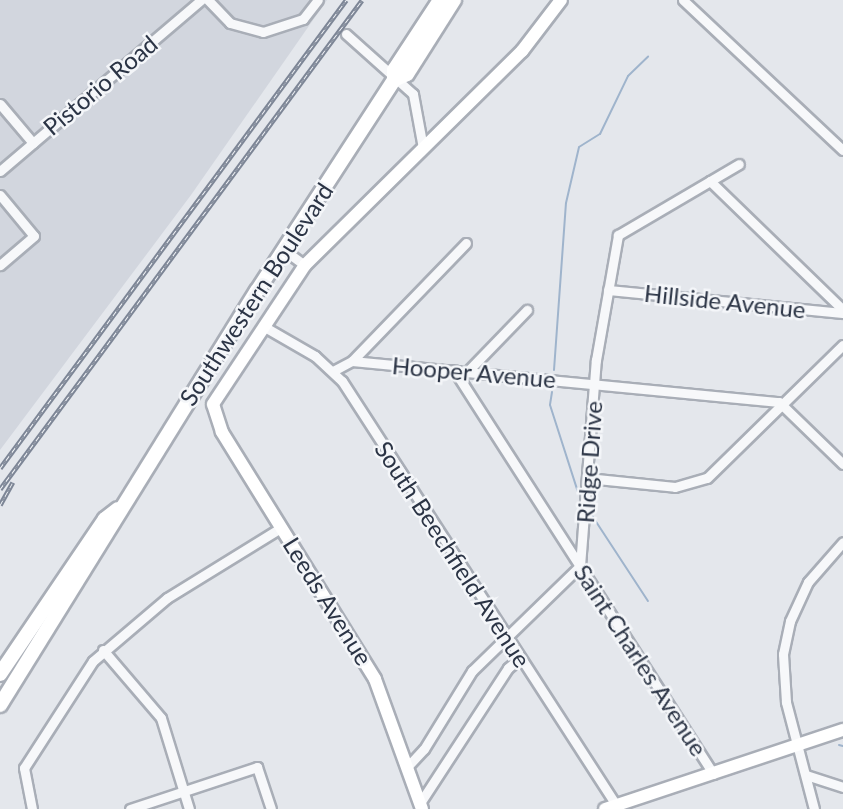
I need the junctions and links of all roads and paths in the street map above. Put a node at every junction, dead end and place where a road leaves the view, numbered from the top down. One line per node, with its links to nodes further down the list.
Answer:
1 (201, 0): 11 (street, Pistorio Road)
2 (208, 0): 3 (street)
3 (317, 0)
4 (440, 0): 9 (main road, Southwestern Boulevard)
5 (454, 0): 9 (main road, Southwestern Boulevard)
6 (561, 0): 12 (street)
7 (683, 0): 13 (street)
8 (346, 34): 9 (street)
9 (394, 80): 12 (street); 19 (main road, Southwestern Boulevard)
10 (0, 104): 11 (street)
11 (33, 143): 15 (street, Pistorio Road)
12 (424, 148): 21 (street)
13 (843, 150)
14 (739, 164): 16 (street, Ridge Drive)
15 (0, 172)
16 (710, 181): 22 (street, Ridge Drive); 24 (street)
17 (0, 194): 20 (street)
18 (466, 243): 27 (street)
19 (284, 250): 21 (street); 32 (main road, Southwestern Boulevard)
20 (0, 265)
21 (305, 265): 25 (street)
22 (608, 289): 24 (street, Hillside Avenue); 31 (street, Ridge Drive)
23 (527, 310): 30 (street)
24 (843, 311)
25 (263, 326): 29 (street, South Beechfield Avenue); 33 (street)
26 (843, 345): 34 (street)
27 (352, 361): 28 (street, Hooper Avenue); 29 (street)
28 (454, 370): 30 (street, Hooper Avenue); 40 (street, Saint Charles Avenue)
29 (333, 371): 41 (street, South Beechfield Avenue)
30 (468, 371): 31 (street, Hooper Avenue)
31 (594, 384): 34 (street, Hooper Avenue); 36 (street, Ridge Drive)
32 (193, 392): 33 (street); 37 (main road, Southwestern Boulevard)
33 (213, 404): 38 (street, Leeds Avenue)
34 (783, 405): 35 (street); 36 (street)
35 (843, 464)
36 (587, 478): 40 (street, Ridge Drive)
37 (118, 509): 44 (main road, Southwestern Boulevard); 45 (main road, Southwestern Boulevard)
38 (282, 527): 42 (street); 48 (street, Leeds Avenue)
39 (843, 542): 47 (street)
40 (580, 566): 41 (street); 49 (street, Saint Charles Avenue)
41 (507, 637): 43 (street, South Beechfield Avenue); 48 (street)
42 (103, 650): 52 (street); 55 (street)
43 (520, 658): 53 (street); 54 (street, South Beechfield Avenue)
44 (0, 674)
45 (0, 705)
46 (843, 730): 47 (street)
47 (798, 745): 49 (street); 50 (street)
48 (408, 766): 53 (street, Leeds Avenue)
49 (713, 774): 54 (street)
50 (806, 775): 51 (street); 59 (street)
51 (843, 787)
52 (183, 792): 56 (street); 57 (street); 58 (street)
53 (421, 806)
54 (613, 808)
55 (32, 809)
56 (130, 809)
57 (189, 809)
58 (271, 809)
59 (814, 809)

